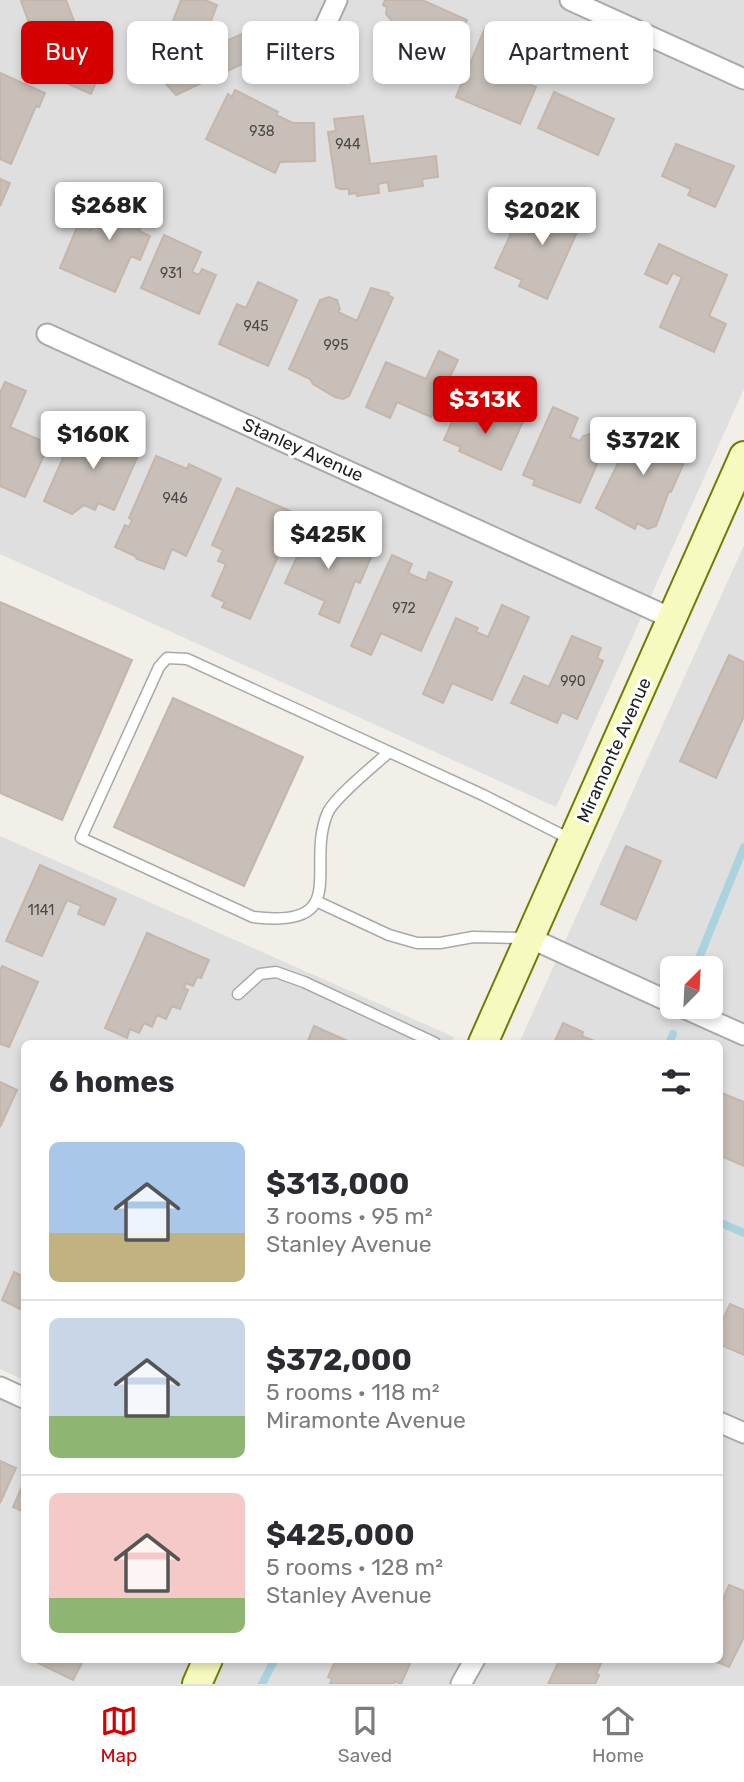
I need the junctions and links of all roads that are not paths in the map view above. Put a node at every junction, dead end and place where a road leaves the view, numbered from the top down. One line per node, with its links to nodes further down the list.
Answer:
1 (337, 0): 3 (street)
2 (570, 0): 4 (street)
3 (327, 21)
4 (744, 79)
5 (47, 334): 7 (street, Stanley Avenue)
6 (744, 456): 7 (street, Miramonte Avenue)
7 (673, 619): 9 (street, Miramonte Avenue)
8 (389, 752): 9 (lane); 10 (lane); 10 (lane)
9 (574, 841): 11 (street, Miramonte Avenue)
10 (316, 901): 11 (lane)
11 (530, 938): 13 (street); 17 (street, Miramonte Avenue)
12 (238, 993): 16 (lane)
13 (660, 998)
14 (708, 1019): 15 (street)
15 (744, 1035)
16 (429, 1040)
17 (484, 1040)
18 (0, 1387): 19 (street)
19 (21, 1397)
20 (723, 1424): 21 (street)
21 (744, 1433)
22 (206, 1663): 24 (street)
23 (473, 1663): 25 (street)
24 (197, 1684)
25 (461, 1684)

